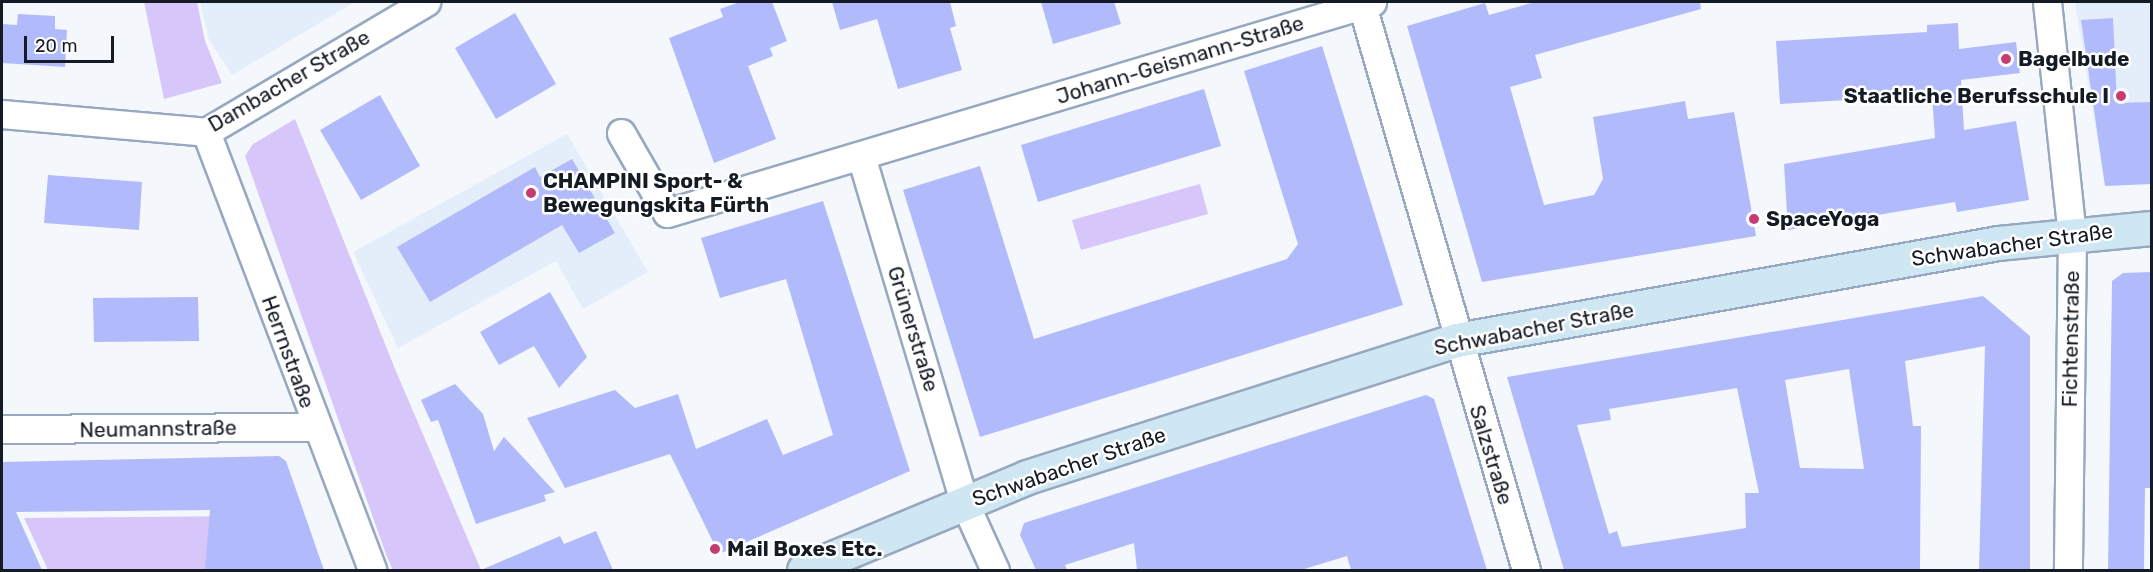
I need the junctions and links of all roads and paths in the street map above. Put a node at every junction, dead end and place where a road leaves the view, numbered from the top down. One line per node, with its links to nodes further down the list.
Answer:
1 (426, 2): 5 (street, Dambacher Straße)
2 (2047, 2): 9 (street, Fichtenstraße)
3 (1367, 3): 7 (street, Johann-Geismann-Straße); 10 (street, Johann-Geismann-Straße)
4 (2, 114): 5 (street, Dambacher Straße)
5 (206, 132): 11 (street, Herrnstraße)
6 (621, 133): 7 (street)
7 (861, 156): 13 (street, Grünerstraße)
8 (2151, 228): 9 (main road, Schwabacher Straße)
9 (2072, 235): 10 (main road, Schwabacher Straße); 18 (street, Fichtenstraße)
10 (1456, 340): 13 (main road, Schwabacher Straße); 17 (street, Salzstraße)
11 (315, 427): 12 (street, Neumannstraße); 14 (street, Herrnstraße)
12 (2, 429)
13 (964, 502): 15 (main road, Schwabacher Straße); 16 (street, Grünerstraße)
14 (372, 570)
15 (804, 570)
16 (995, 570)
17 (1526, 570)
18 (2068, 570)

